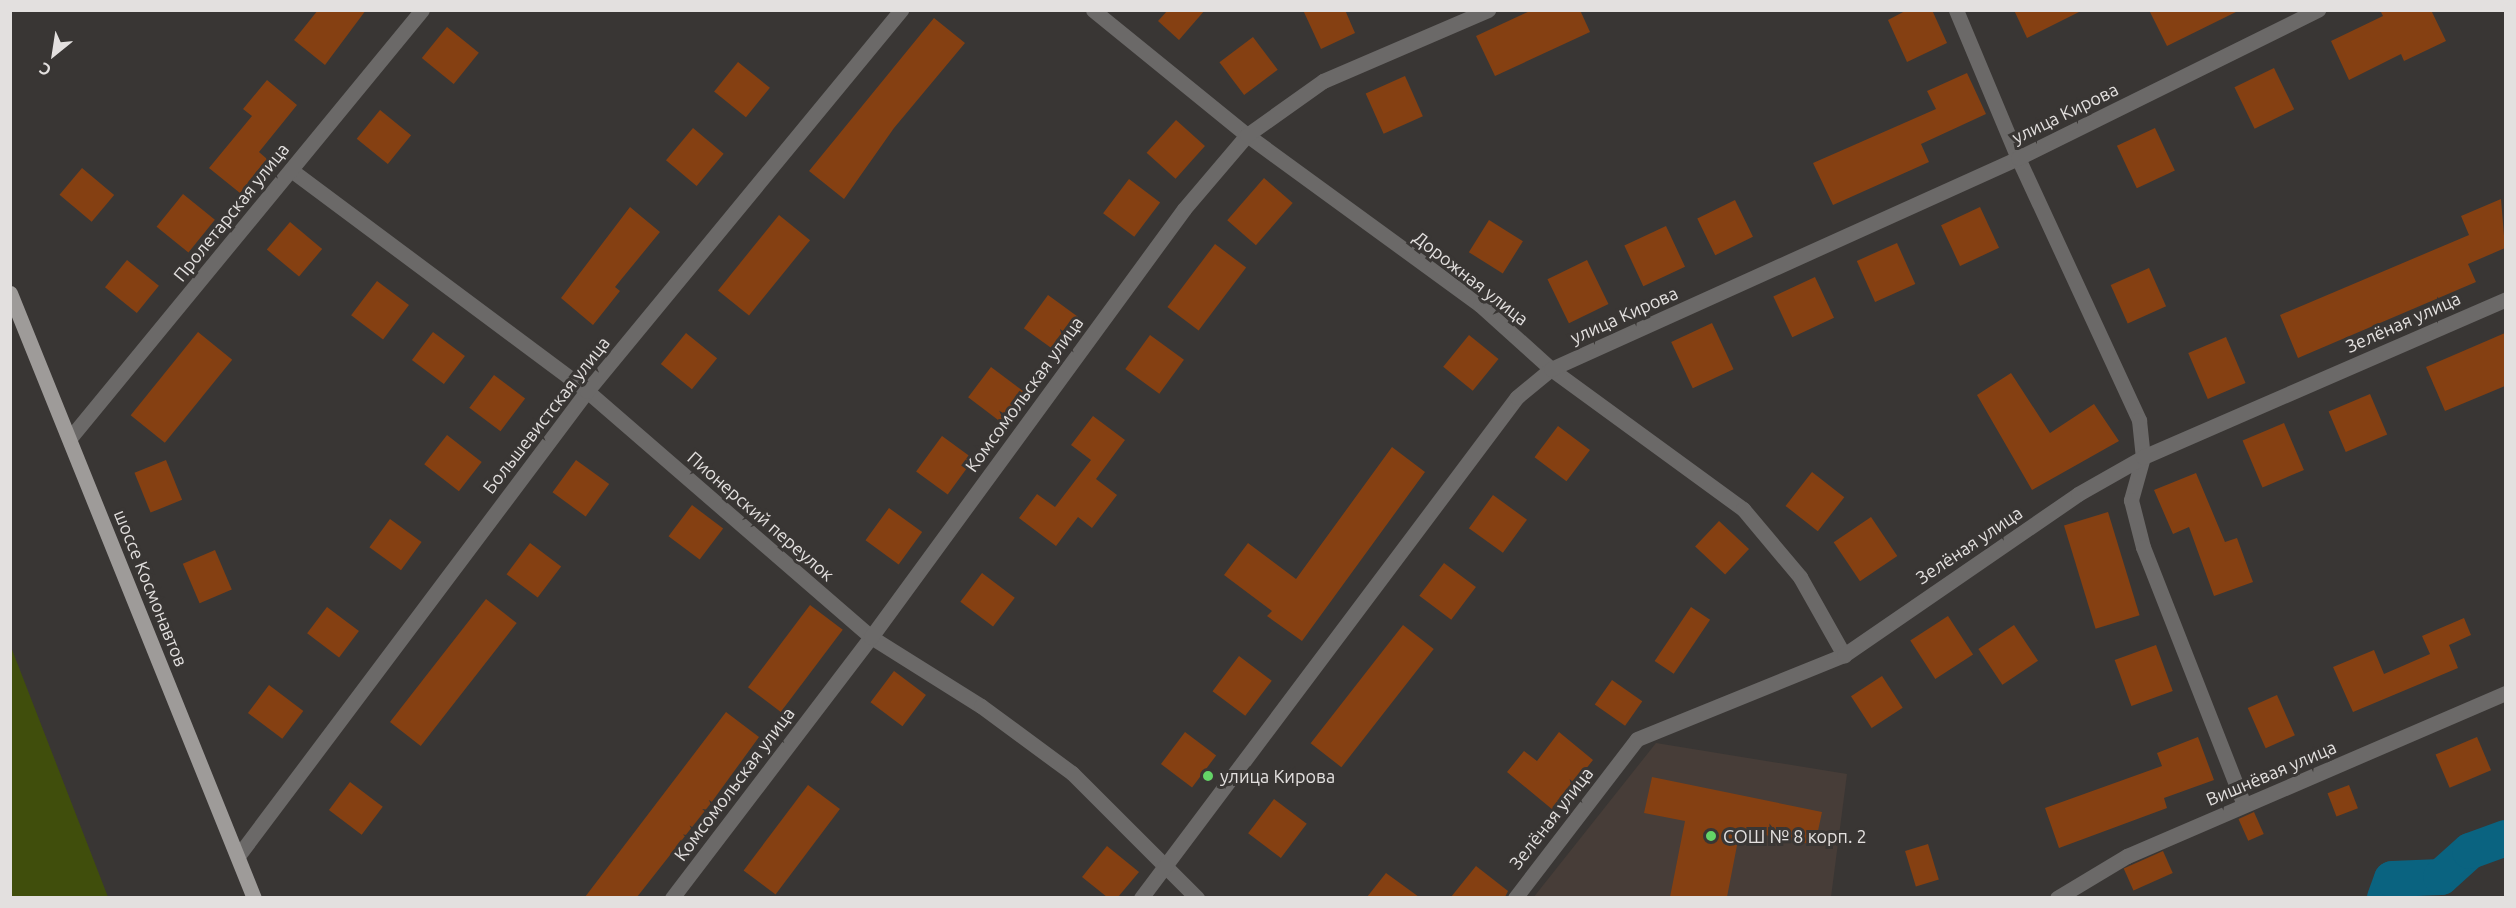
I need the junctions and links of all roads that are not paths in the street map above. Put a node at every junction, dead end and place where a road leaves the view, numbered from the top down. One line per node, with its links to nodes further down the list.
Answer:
1 (422, 10): 9 (street, Пролетарская улица)
2 (901, 10): 13 (street, Большевистская улица)
3 (1093, 10): 7 (street, Дорожная улица)
4 (1488, 10): 7 (street, Комсомольская улица)
5 (1956, 10): 8 (street)
6 (2318, 10): 8 (street, улица Кирова)
7 (1247, 135): 12 (street, Дорожная улица); 16 (street, Комсомольская улица)
8 (2018, 158): 12 (street, улица Кирова); 15 (street)
9 (291, 170): 13 (street, Пионерский переулок); 14 (street, Пролетарская улица)
10 (10, 293): 14 (main road, шоссе Космонавтов)
11 (2505, 299): 15 (street, Зелёная улица)
12 (1551, 369): 17 (street, Дорожная улица); 21 (street, улица Кирова)
13 (587, 391): 16 (street, Пионерский переулок); 20 (street, Большевистская улица)
14 (70, 438): 20 (main road, шоссе Космонавтов)
15 (2143, 457): 17 (street, Зелёная улица); 19 (street)
16 (871, 638): 21 (street, Пионерский переулок); 23 (street, Комсомольская улица)
17 (1844, 654): 26 (street, Зелёная улица)
18 (2505, 693): 19 (street, Вишнёвая улица)
19 (2244, 805): 27 (street, Вишнёвая улица)
20 (238, 855): 22 (main road, шоссе Космонавтов)
21 (1166, 864): 24 (street, улица Кирова); 25 (street, Пионерский переулок)
22 (254, 897)
23 (672, 897)
24 (1141, 897)
25 (1197, 897)
26 (1515, 897)
27 (2057, 897)

